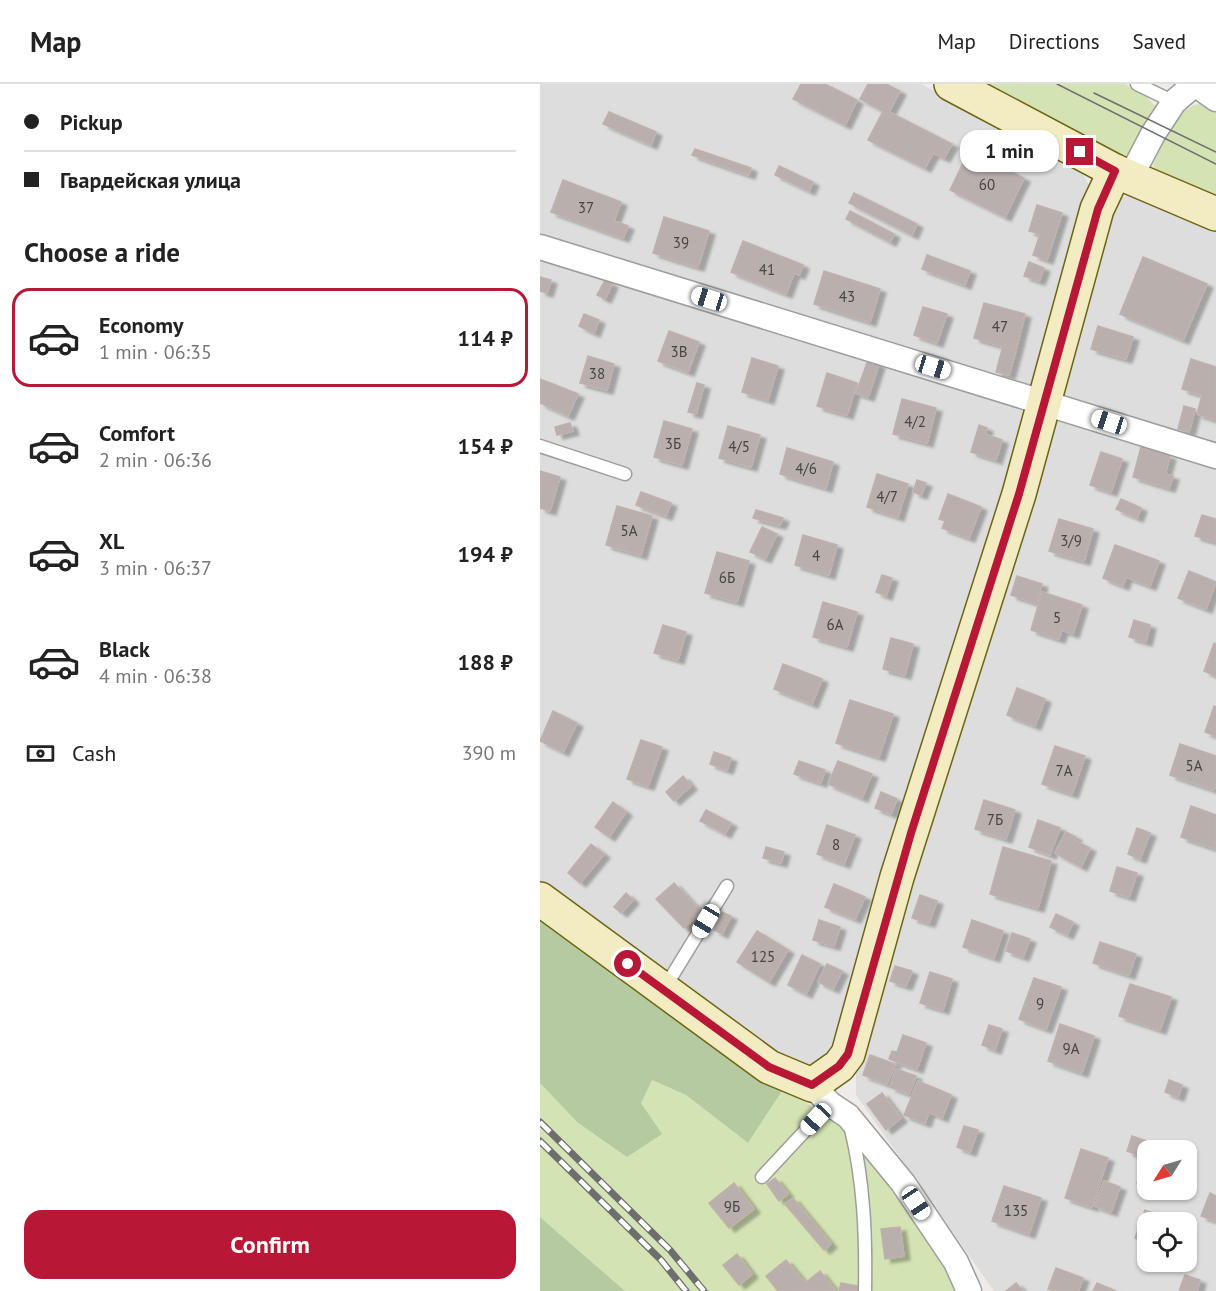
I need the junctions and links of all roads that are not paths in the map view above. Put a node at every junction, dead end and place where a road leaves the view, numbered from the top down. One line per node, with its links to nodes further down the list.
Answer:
1 (951, 84): 6 (main road)
2 (1137, 84): 5 (lane)
3 (1195, 84): 4 (street); 5 (street)
4 (1216, 99)
5 (1174, 102): 6 (street)
6 (1123, 175): 7 (main road); 9 (main road)
7 (1216, 214)
8 (540, 247): 9 (street)
9 (1044, 401): 11 (street); 16 (main road)
10 (540, 446): 12 (lane)
11 (1216, 456)
12 (625, 474)
13 (727, 886): 15 (lane)
14 (540, 898): 15 (main road)
15 (664, 990): 16 (main road)
16 (830, 1102): 17 (lane); 18 (lane); 19 (street)
17 (762, 1177)
18 (865, 1291)
19 (969, 1291)

